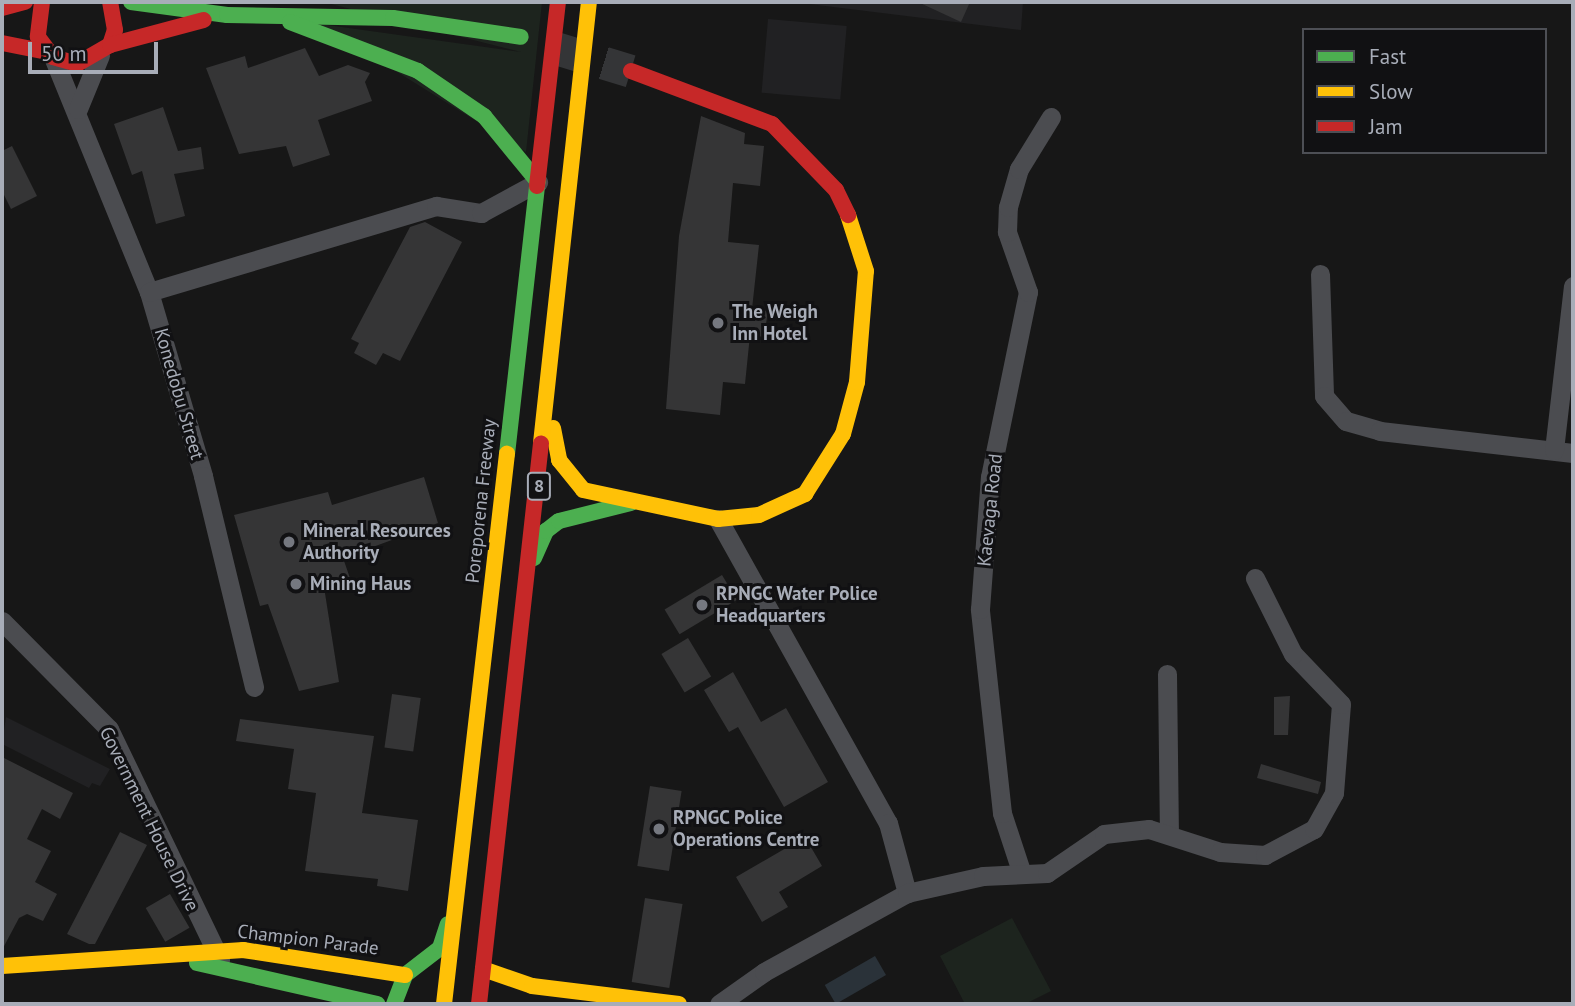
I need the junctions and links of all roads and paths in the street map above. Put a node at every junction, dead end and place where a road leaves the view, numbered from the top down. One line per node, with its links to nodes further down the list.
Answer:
1 (25, 2): 8 (main road)
2 (42, 2): 14 (main road)
3 (110, 2): 13 (main road)
4 (131, 2): 9 (main road)
5 (305, 2): 10 (main road)
6 (558, 2): 18 (main road, Poreporena Freeway / 8)
7 (589, 2): 22 (main road, 8)
8 (2, 8)
9 (227, 15): 10 (main road); 13 (main road)
10 (275, 16): 11 (main road); 18 (main road)
11 (520, 37)
12 (2, 43): 14 (main road)
13 (105, 50): 14 (main road); 16 (street)
14 (50, 54): 16 (street, Konedobu Street)
15 (631, 71): 25 (main road)
16 (78, 109): 21 (street, Konedobu Street)
17 (1051, 117): 32 (street, Kaevaga Road)
18 (538, 182): 21 (street); 34 (main road, Poreporena Freeway / 8)
19 (1320, 274): 23 (street)
20 (1573, 286): 23 (street)
21 (149, 292): 30 (street, Konedobu Street)
22 (549, 384): 24 (main road); 26 (main road, 8)
23 (1564, 452)
24 (637, 501): 25 (main road); 26 (main road)
25 (718, 519): 33 (street)
26 (531, 564): 37 (main road, 8)
27 (1255, 578): 31 (street)
28 (2, 621): 35 (street, Government House Drive)
29 (1167, 674): 31 (street)
30 (254, 687)
31 (1169, 834): 32 (street)
32 (1022, 874): 33 (street)
33 (907, 892): 44 (street)
34 (456, 903): 38 (main road); 41 (main road, Poreporena Freeway / 8)
35 (219, 959): 36 (main road, Champion Parade); 38 (main road, Champion Parade); 39 (main road, Champion Parade)
36 (2, 966)
37 (483, 969): 42 (main road, 8); 43 (main road)
38 (405, 975): 40 (main road)
39 (377, 1004)
40 (394, 1004)
41 (444, 1004)
42 (480, 1004)
43 (679, 1004)
44 (719, 1004)

